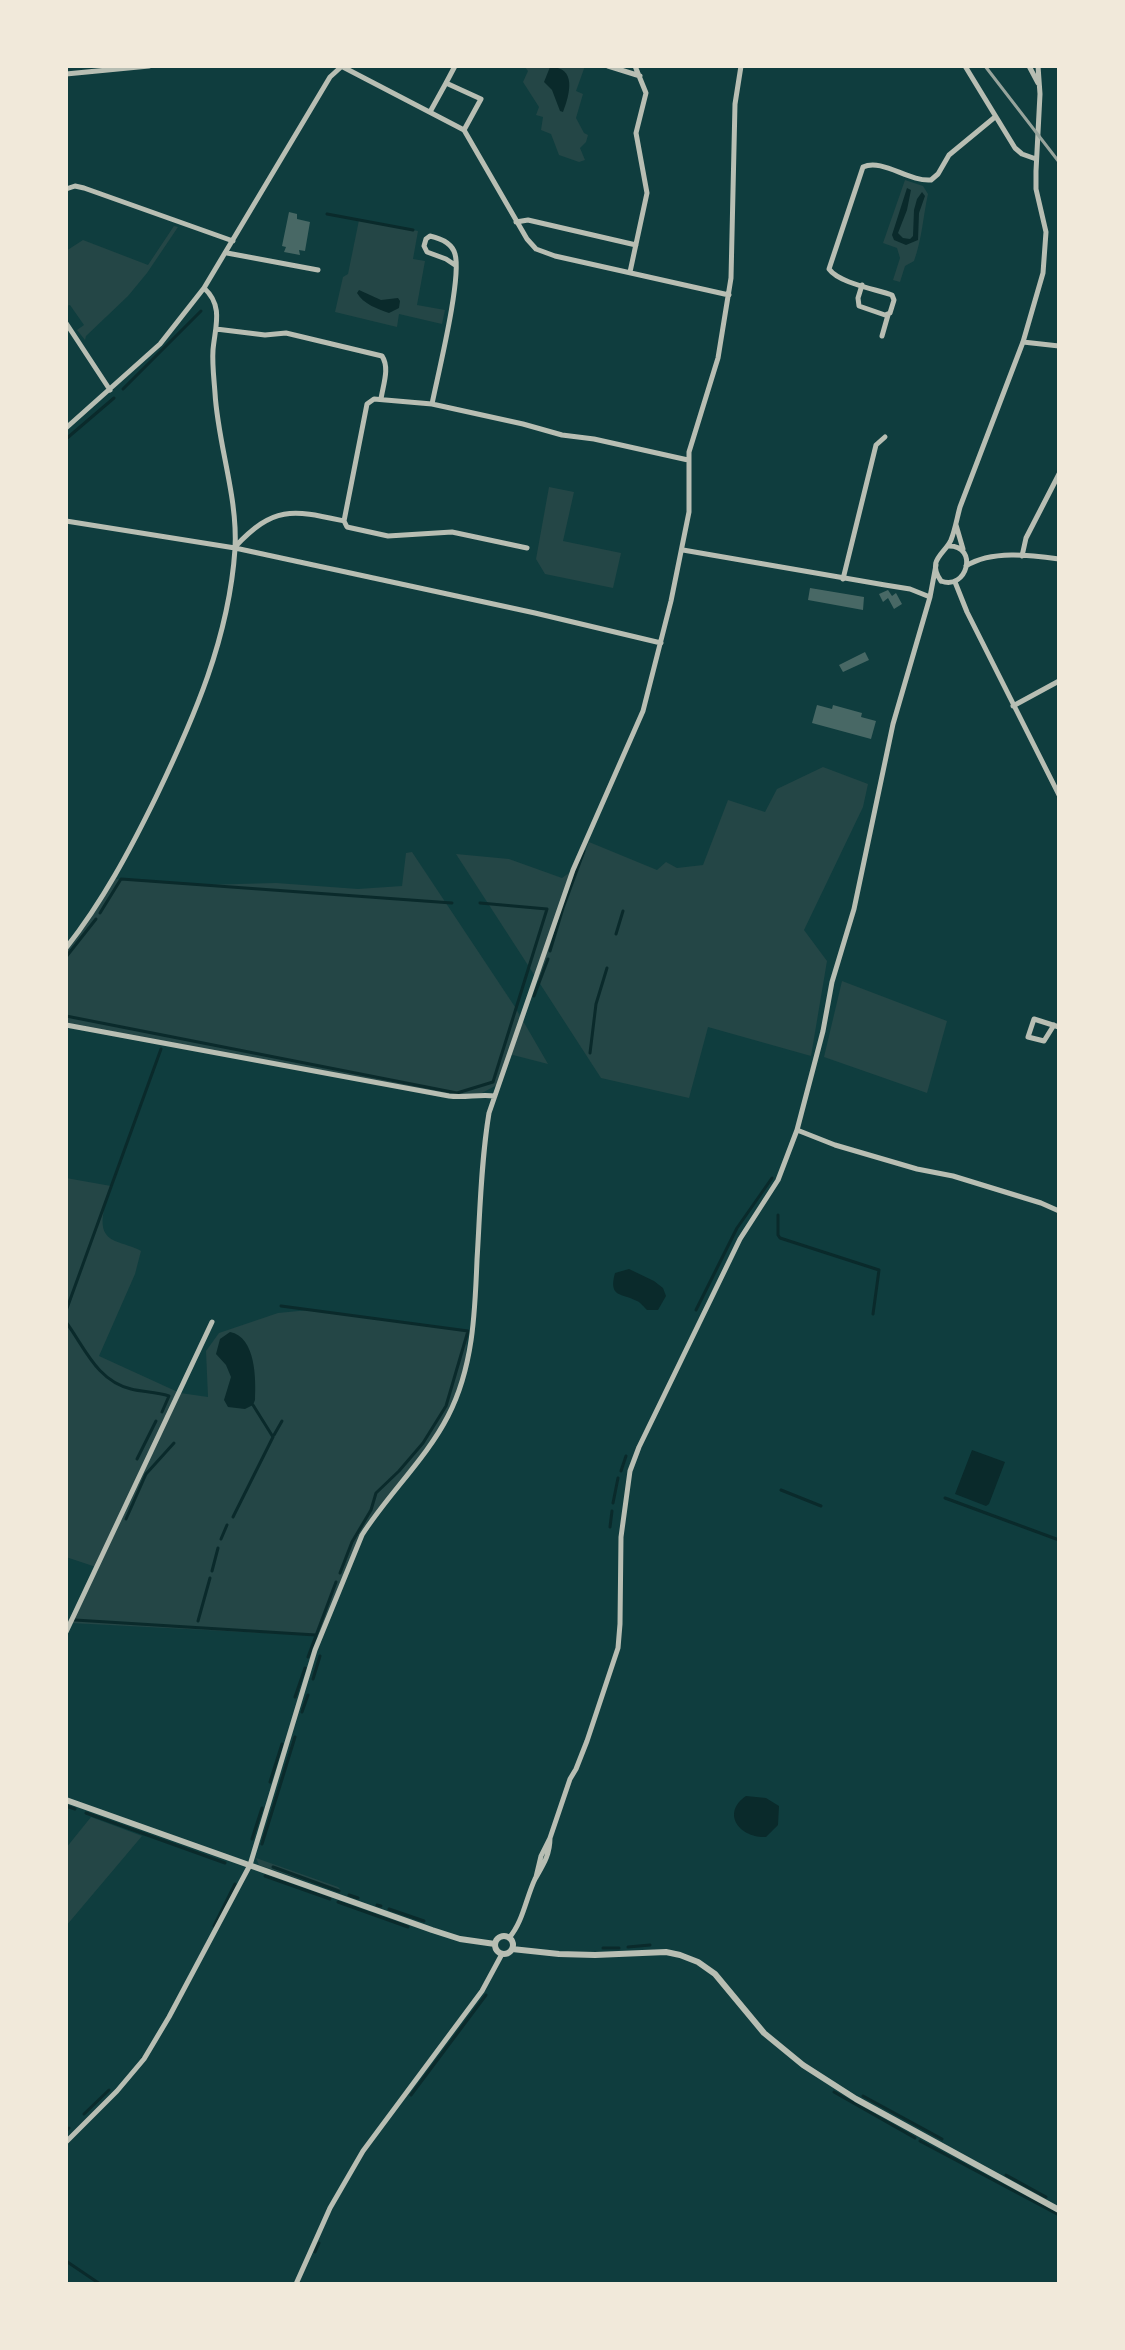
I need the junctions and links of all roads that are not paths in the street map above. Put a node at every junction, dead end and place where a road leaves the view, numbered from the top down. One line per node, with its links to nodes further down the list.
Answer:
1 (149, 66): 10 (street)
2 (341, 66): 14 (street); 20 (street)
3 (455, 66): 12 (street)
4 (608, 66): 11 (street)
5 (635, 66): 11 (street)
6 (741, 66): 28 (street)
7 (965, 66): 15 (street)
8 (1029, 66): 13 (street)
9 (1038, 66): 13 (street)
10 (66, 74)
11 (640, 76): 21 (street)
12 (446, 83): 14 (street); 16 (street)
13 (1040, 94): 17 (street)
14 (430, 112): 16 (street)
15 (995, 117): 17 (street); 26 (street)
16 (464, 130): 19 (street)
17 (1036, 159): 33 (street)
18 (66, 189): 20 (street)
19 (516, 222): 21 (street); 25 (street)
20 (233, 241): 22 (street)
21 (636, 245): 25 (street)
22 (227, 253): 24 (street); 27 (street)
23 (455, 265): 23 (street); 37 (street)
24 (318, 270)
25 (630, 272): 28 (street)
26 (862, 285): 29 (street); 29 (street)
27 (204, 288): 31 (street); 35 (street)
28 (729, 295): 40 (street)
29 (888, 315): 32 (street)
30 (66, 323): 35 (street)
31 (216, 329): 36 (street); 46 (street)
32 (882, 336)
33 (1023, 342): 34 (street); 44 (street)
34 (1059, 346)
35 (110, 390): 38 (street)
36 (381, 399): 37 (street); 43 (street)
37 (432, 404): 40 (street)
38 (66, 428)
39 (885, 437): 55 (street)
40 (688, 460): 48 (street)
41 (1059, 474): 50 (street)
42 (66, 521): 46 (street)
43 (344, 521): 46 (street); 47 (street)
44 (956, 524): 45 (street); 49 (street)
45 (949, 546): 49 (street); 53 (street)
46 (235, 548): 59 (street); 63 (street)
47 (527, 548)
48 (683, 550): 55 (street); 59 (street)
49 (963, 550): 51 (street); 54 (street)
50 (1022, 556): 51 (street); 52 (street)
51 (986, 557): 54 (street)
52 (1059, 559)
53 (936, 565): 56 (street); 58 (street)
54 (966, 566): 57 (street)
55 (843, 579): 58 (street)
56 (941, 581): 57 (street); 58 (street)
57 (955, 582): 61 (street)
58 (930, 597): 67 (street)
59 (661, 643): 66 (street)
60 (1059, 681): 61 (street)
61 (1013, 706): 62 (street)
62 (1059, 795)
63 (66, 948)
64 (66, 1025): 66 (street)
65 (1056, 1026): 65 (street)
66 (495, 1096): 72 (street)
67 (797, 1130): 68 (street); 73 (street)
68 (1059, 1211)
69 (212, 1322): 70 (street)
70 (66, 1632)
71 (66, 1800): 72 (street)
72 (250, 1865): 74 (street); 77 (street)
73 (509, 1938): 74 (street); 75 (street)
74 (495, 1944): 76 (street)
75 (512, 1949): 76 (street); 78 (street)
76 (502, 1954): 79 (street)
77 (66, 2142)
78 (1059, 2210)
79 (296, 2284)

